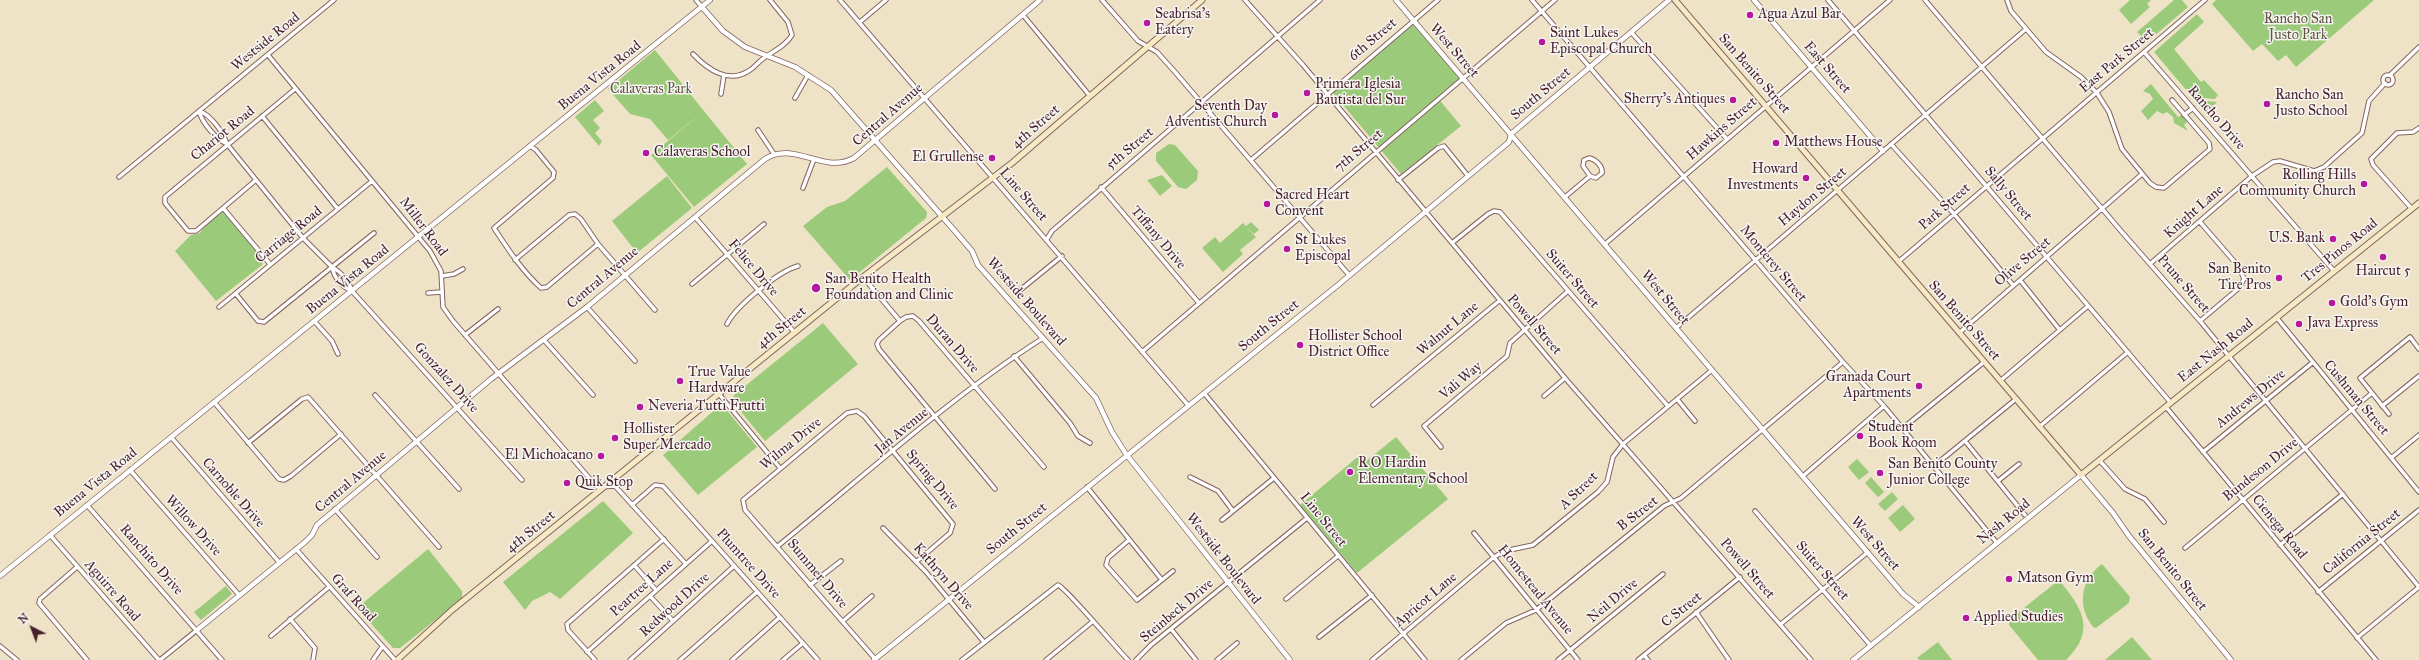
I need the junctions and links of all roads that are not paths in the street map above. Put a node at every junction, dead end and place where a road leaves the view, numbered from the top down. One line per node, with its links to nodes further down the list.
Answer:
1 (334, 0): 37 (street, Westside Road)
2 (696, 0): 24 (street)
3 (710, 0): 24 (street, Buena Vista Road)
4 (770, 0): 38 (street)
5 (840, 0): 28 (street, Line Street)
6 (886, 0): 28 (street)
7 (1040, 0): 26 (street, Central Avenue)
8 (1102, 0): 33 (street)
9 (1202, 0): 33 (main road, 4th Street)
10 (1245, 0): 32 (street, Powell Street)
11 (1320, 0): 32 (street, 5th Street)
12 (1396, 0): 27 (street, West Street)
13 (1438, 0): 27 (street, 6th Street)
14 (1532, 0): 25 (street, Monterey Street)
15 (1555, 0): 25 (street, 7th Street)
16 (1669, 0): 31 (street, South Street)
17 (1675, 0): 56 (main road, San Benito Street)
18 (1754, 0): 40 (street, East Street)
19 (1828, 0): 30 (street, Sally Street)
20 (1890, 0): 30 (street, Hawkins Street)
21 (1925, 0): 41 (street, Prune Street)
22 (2007, 0): 29 (street)
23 (2205, 0): 35 (street, East Park Street)
24 (702, 7): 38 (street, Westside Boulevard); 70 (street, Buena Vista Road)
25 (1542, 12): 39 (street, Monterey Street); 45 (street, 7th Street)
26 (1023, 15): 51 (street); 53 (street, Central Avenue)
27 (1414, 20): 45 (street, West Street); 50 (street, 6th Street)
28 (860, 22): 53 (street, Line Street)
29 (2026, 29): 41 (street, Haydon Street); 48 (street)
30 (1854, 31): 40 (street, Hawkins Street); 59 (street, Sally Street)
31 (1631, 32): 39 (street, South Street); 66 (street)
32 (1277, 36): 50 (street, Powell Street); 55 (street, 5th Street)
33 (1148, 47): 51 (main road, 4th Street); 55 (street)
34 (2419, 47): 44 (street)
35 (2144, 52): 48 (street, East Park Street); 57 (street, Rancho Drive)
36 (693, 54): 42 (street)
37 (268, 55): 47 (street, Miller Road); 58 (street, Westside Road)
38 (766, 57): 42 (street); 43 (street, Westside Boulevard)
39 (1590, 67): 64 (street, South Street); 79 (street, Monterey Street)
40 (1812, 67): 56 (street, Hawkins Street); 71 (street, East Street)
41 (1982, 67): 59 (street, Haydon Street); 65 (street, Prune Street)
42 (724, 75): 49 (street)
43 (808, 75): 52 (street); 67 (street, Westside Boulevard)
44 (2390, 75): 46 (street); 46 (street)
45 (1463, 79): 64 (street, West Street); 72 (street, 7th Street)
46 (2385, 83): 80 (street, Knight Lane)
47 (295, 89): 61 (street, Chariot Road); 85 (street, Miller Road)
48 (2097, 93): 65 (street, East Park Street); 76 (street)
49 (721, 94)
50 (1327, 94): 72 (street, Powell Street); 75 (street, 6th Street)
51 (1090, 96): 82 (main road, 4th Street)
52 (794, 98)
53 (925, 98): 67 (street, Central Avenue); 82 (street, Line Street)
54 (2172, 100): 60 (street)
55 (1202, 102): 75 (street); 87 (street, 5th Street)
56 (1766, 106): 66 (street, Hawkins Street); 89 (main road, San Benito Street)
57 (2193, 108): 60 (street); 80 (street, Rancho Drive)
58 (199, 111): 68 (street); 68 (street); 81 (street, Westside Road)
59 (1926, 115): 69 (street, Haydon Street); 86 (street, Sally Street)
60 (2184, 115): 76 (street)
61 (262, 116): 68 (street, Chariot Road); 93 (street)
62 (2419, 128): 95 (street)
63 (758, 130): 73 (street)
64 (1511, 134): 77 (street, South Street); 90 (street, West Street)
65 (2044, 138): 86 (street, Park Street); 94 (street, Prune Street)
66 (1727, 139): 79 (street, Hawkins Street)
67 (876, 140): 74 (street, Central Avenue); 98 (street, Westside Boulevard)
68 (227, 144): 83 (street, Gonzalez Drive); 92 (street, Chariot Road)
69 (1891, 144): 71 (street, Haydon Street); 97 (street)
70 (530, 146): 104 (street, Buena Vista Road); 113 (street)
71 (1883, 151): 89 (street, Haydon Street)
72 (1375, 152): 84 (street, Powell Street); 100 (street, 7th Street)
73 (774, 154): 74 (street, Central Avenue); 99 (street, Central Avenue)
74 (814, 160): 88 (street)
75 (1251, 160): 100 (street)
76 (2142, 174): 94 (street, Olive Street)
77 (1468, 176): 84 (street); 96 (street, South Street)
78 (1590, 176): 78 (street); 90 (street)
79 (1684, 176): 109 (street, Hawkins Street); 114 (street, Monterey Street)
80 (2252, 176): 101 (street, Knight Lane); 121 (street, Rancho Drive)
81 (118, 177)
82 (993, 177): 98 (main road, 4th Street); 106 (street, Line Street)
83 (256, 180): 92 (street); 105 (street, Gonzalez Drive)
84 (1398, 180): 96 (street, Powell Street)
85 (372, 181): 93 (street, Carriage Road); 104 (street, Miller Road)
86 (1987, 185): 97 (street, Park Street); 112 (street, Sally Street)
87 (1101, 187): 106 (street, 5th Street); 137 (street, Tiffany Drive)
88 (803, 188)
89 (1837, 190): 114 (street, Haydon Street); 115 (main road, San Benito Street)
90 (1565, 197): 109 (street, West Street)
91 (2419, 203): 95 (main road, Tres Pinos Road)
92 (223, 208): 116 (street)
93 (338, 209): 105 (street, Carriage Road)
94 (2102, 209): 112 (street, Olive Street); 117 (street, Prune Street)
95 (2412, 209): 121 (main road, Tres Pinos Road)
96 (1425, 212): 107 (street, Powell Street); 123 (street, South Street)
97 (1954, 214): 115 (street, Park Street); 128 (street)
98 (942, 215): 125 (main road, 4th Street); 154 (street, Westside Boulevard)
99 (695, 217): 110 (street, Felice Drive); 122 (street, Central Avenue)
100 (1299, 217): 123 (street); 137 (street, 7th Street)
101 (2200, 222): 117 (street, Knight Lane); 145 (street)
102 (764, 224): 110 (street)
103 (374, 233): 119 (street)
104 (419, 236): 124 (street, Miller Road); 129 (street, Buena Vista Road)
105 (303, 238): 116 (street, Carriage Road); 119 (street, Gonzalez Drive)
106 (1047, 239): 111 (street, Line Street)
107 (1452, 243): 131 (street, Suiter Street); 136 (street, Powell Street)
108 (598, 244): 113 (street); 113 (street); 122 (street)
109 (1605, 244): 148 (street, West Street)
110 (728, 255): 127 (street); 133 (street, Felice Drive)
111 (1062, 256): 130 (street); 157 (street, Line Street)
112 (2046, 256): 126 (street, Olive Street); 138 (street, Sally Street)
113 (516, 260)
114 (1755, 260): 148 (street, Haydon Street); 163 (street, Monterey Street)
115 (1898, 262): 152 (main road, San Benito Street)
116 (270, 264): 135 (street, Carriage Road)
117 (2151, 264): 145 (street, Prune Street)
118 (798, 266): 133 (street)
119 (332, 267): 129 (street, Gonzalez Drive); 135 (street)
120 (463, 269): 124 (street)
121 (2334, 271): 143 (main road, Tres Pinos Road)
122 (625, 274): 140 (street, Central Avenue); 142 (street)
123 (1349, 275): 172 (street, South Street)
124 (442, 276): 132 (street, Miller Road)
125 (863, 277): 144 (street); 151 (main road, 4th Street)
126 (2020, 280): 128 (street, Olive Street); 150 (street)
127 (692, 284)
128 (2013, 285): 152 (street, Olive Street)
129 (352, 291): 146 (street, Buena Vista Road); 189 (street, Gonzalez Drive)
130 (1018, 291)
131 (1568, 291): 149 (street); 185 (street, Suiter Street)
132 (441, 292): 134 (street); 153 (street, Miller Road)
133 (759, 292): 147 (street); 151 (street, Felice Drive)
134 (428, 293)
135 (236, 294): 139 (street, Carriage Road)
136 (1499, 301): 149 (street, Powell Street); 184 (street, Walnut Lane)
137 (1199, 303): 157 (street, 7th Street)
138 (2088, 306): 150 (street); 158 (street, Sally Street)
139 (219, 307)
140 (587, 307): 155 (street, Central Avenue); 162 (street)
141 (498, 308): 153 (street)
142 (655, 310)
143 (2277, 318): 161 (main road, East Nash Road); 165 (street, Cushman Street)
144 (900, 321): 171 (street, Duran Drive); 193 (street)
145 (2200, 321): 161 (street, Prune Street)
146 (314, 322): 159 (street); 181 (street, Buena Vista Road)
147 (727, 324)
148 (1676, 328): 166 (street, West Street)
149 (1524, 329): 169 (street, Powell Street); 206 (street, Vali Way)
150 (2059, 329): 170 (street)
151 (795, 333): 175 (main road, 4th Street)
152 (1959, 333): 164 (main road, San Benito Street)
153 (465, 335): 167 (street, Miller Road)
154 (1043, 338): 160 (street, Jan Avenue); 210 (street, Westside Boulevard)
155 (544, 340): 167 (street, Central Avenue); 174 (street)
156 (2419, 349): 173 (street)
157 (1142, 352): 183 (street, Line Street)
158 (2128, 352): 182 (street, Sally Street); 195 (street)
159 (338, 354)
160 (1014, 356): 171 (street, Jan Avenue); 204 (street)
161 (2229, 356): 180 (street, Prune Street); 182 (main road, East Nash Road)
162 (635, 361)
163 (1843, 362): 186 (street, Monterey Street); 197 (street, B Street)
164 (1984, 362): 170 (main road, San Benito Street); 196 (street)
165 (2312, 364): 180 (street, Andrews Drive); 190 (street, Cushman Street)
166 (1712, 370): 178 (street, A Street); 197 (street, West Street)
167 (499, 374): 189 (street, Central Avenue); 225 (street, Miller Road)
168 (2419, 376): 187 (street)
169 (1565, 378): 177 (street); 205 (street, Powell Street)
170 (2000, 381): 179 (main road, San Benito Street)
171 (975, 386): 193 (street, Jan Avenue); 215 (street)
172 (1204, 393): 183 (street, South Street); 222 (street, Line Street)
173 (2372, 393): 187 (street); 190 (street, Bundeson Drive)
174 (593, 394)
175 (719, 394): 216 (street); 225 (main road, 4th Street)
176 (375, 395): 202 (street)
177 (1544, 396)
178 (1677, 399): 185 (street, A Street); 194 (street)
179 (2016, 399): 195 (main road, San Benito Street); 201 (street)
180 (2266, 401): 207 (street, Prune Street); 209 (street, Andrews Drive)
181 (214, 402): 200 (street, Buena Vista Road); 203 (street)
182 (2171, 403): 188 (main road, Nash Road)
183 (1188, 405): 210 (street, South Street)
184 (1373, 405)
185 (1667, 405): 205 (street, A Street)
186 (1884, 406): 196 (street, Monterey Street); 220 (street)
187 (2382, 406): 192 (street)
188 (2166, 407): 209 (street, Cienega Road); 212 (main road, Nash Road)
189 (457, 408): 202 (street, Central Avenue); 223 (street, Gonzalez Drive)
190 (2351, 410): 207 (street, Bundeson Drive); 211 (street, Cushman Street)
191 (857, 411): 208 (street, Spring Drive); 216 (street, Wilma Drive)
192 (2389, 414)
193 (935, 418): 208 (street, Jan Avenue); 228 (street)
194 (1695, 421)
195 (2039, 427): 219 (main road, San Benito Street)
196 (1902, 428): 214 (street, Monterey Street)
197 (1764, 430): 220 (street, West Street); 233 (street, B Street)
198 (341, 434): 203 (street); 203 (street); 218 (street)
199 (2419, 435): 211 (street)
200 (170, 437): 217 (street, Buena Vista Road); 262 (street, Carnoble Drive)
201 (1965, 440): 214 (street); 224 (street)
202 (417, 442): 218 (street, Central Avenue); 227 (street)
203 (248, 443)
204 (1090, 443)
205 (1623, 444): 233 (street, Powell Street); 260 (street, A Street)
206 (1441, 446)
207 (2305, 448): 230 (street, Prune Street); 231 (street, Bundeson Drive)
208 (894, 451): 253 (street, Jan Avenue); 263 (street, Spring Drive)
209 (2203, 452): 231 (street, Cienega Road)
210 (1126, 454): 226 (street, South Street); 273 (street, Westside Boulevard)
211 (2391, 458): 229 (street, Cushman Street)
212 (2100, 461): 219 (main road, Nash Road); 243 (street)
213 (2019, 464): 224 (street)
214 (1934, 466): 251 (street, Monterey Street)
215 (1044, 467)
216 (780, 468): 232 (street, Wilma Drive)
217 (130, 470): 234 (street, Buena Vista Road); 281 (street, Willow Drive)
218 (377, 475): 236 (street, Central Avenue); 254 (street)
219 (2081, 475): 251 (street, Nash Road); 343 (street, San Benito Street)
220 (1803, 476): 257 (street, West Street)
221 (1190, 477): 238 (street)
222 (1274, 478): 238 (street); 241 (street, Line Street)
223 (522, 480)
224 (1998, 481): 240 (street)
225 (606, 487): 235 (street, Miller Road); 318 (main road, 4th Street)
226 (1087, 487): 248 (street); 285 (street, South Street)
227 (459, 489)
228 (995, 489)
229 (2419, 492)
230 (2343, 494): 249 (street, Prune Street); 252 (street)
231 (2242, 499): 252 (street, Cienega Road); 255 (street, Bundeson Drive)
232 (743, 501): 253 (street, Summer Drive)
233 (1675, 502): 271 (street, Powell Street); 288 (street, B Street)
234 (87, 505): 246 (street, Buena Vista Road); 297 (street, Ranchito Drive)
235 (632, 505): 247 (street); 250 (street, Plumtree Drive)
236 (335, 509): 256 (street, Central Avenue); 259 (street)
237 (2419, 510): 249 (street, California Street)
238 (1233, 511): 242 (street)
239 (1755, 511): 277 (street, Suiter Street)
240 (2025, 515)
241 (1307, 518): 258 (street, Line Street); 273 (street, Steinbeck Drive)
242 (1222, 520)
243 (2164, 522)
244 (883, 528): 263 (street, Kathryn Drive)
245 (1474, 533): 260 (street, Homestead Avenue)
246 (50, 535): 267 (street, Aguirre Road); 270 (street, Buena Vista Road)
247 (664, 538): 264 (street); 265 (street)
248 (1129, 540): 272 (street); 272 (street)
249 (2381, 540): 276 (street, Prune Street); 280 (street, California Street)
250 (712, 541): 264 (street, Peartree Lane); 266 (street, Plumtree Drive)
251 (1997, 542): 287 (street, Nash Road)
252 (2280, 545): 280 (street, Cienega Road)
253 (778, 546): 274 (street, Summer Drive)
254 (440, 547)
255 (2185, 548)
256 (296, 549): 262 (street, Central Avenue); 275 (street, Graf Road)
257 (1868, 552): 277 (street); 287 (street, West Street)
258 (1338, 556): 282 (street, Line Street); 286 (street)
259 (377, 557)
260 (1494, 557): 288 (street, Homestead Avenue); 298 (street, Apricot Lane)
261 (841, 560): 274 (street)
262 (278, 562): 281 (street, Central Avenue)
263 (916, 562): 285 (street, Kathryn Drive)
264 (686, 564): 278 (street, Peartree Lane)
265 (634, 565): 278 (street); 309 (street)
266 (734, 566): 279 (street, Plumtree Drive); 292 (street, Redwood Drive)
267 (77, 567): 313 (street); 314 (street, Aguirre Road)
268 (1173, 571): 272 (street)
269 (1663, 574): 308 (street, Neil Drive)
270 (0, 576)
271 (1740, 577): 289 (street, C Street); 295 (street, Powell Street)
272 (1162, 580)
273 (1227, 583): 296 (street, Steinbeck Drive); 332 (street, Westside Boulevard)
274 (810, 585): 293 (street, Summer Drive)
275 (330, 587): 291 (street); 307 (street, Graf Road)
276 (2419, 587): 301 (street)
277 (1823, 589): 295 (street); 306 (street, Suiter Street)
278 (656, 590): 283 (street, Peartree Lane)
279 (757, 592): 290 (street, Plumtree Drive); 321 (street)
280 (2318, 592): 301 (street, Cienega Road)
281 (239, 595): 297 (street, Central Avenue)
282 (1372, 595): 298 (street, Line Street); 300 (street)
283 (650, 596): 292 (street); 309 (street, Peartree Lane)
284 (872, 596): 293 (street)
285 (949, 599): 302 (street, Kathryn Drive); 325 (street, South Street)
286 (1286, 599)
287 (1919, 607): 306 (street, Nash Road)
288 (1536, 610): 308 (street, Homestead Avenue); 335 (street, B Street)
289 (1696, 612): 310 (street, C Street); 340 (street)
290 (780, 617): 303 (street, Plumtree Drive); 322 (street)
291 (290, 619): 299 (street); 316 (street)
292 (673, 621): 311 (street, Redwood Drive)
293 (842, 621): 325 (street, Summer Drive)
294 (1092, 622): 302 (street); 327 (street); 328 (street)
295 (1781, 624): 341 (street, Powell Street)
296 (1171, 629): 329 (street, Steinbeck Drive); 330 (street)
297 (197, 630): 314 (street); 315 (street, Ranchito Drive)
298 (1403, 633): 333 (street, Apricot Lane); 334 (street, Line Street)
299 (270, 636)
300 (1319, 637)
301 (2357, 638): 344 (street, Cienega Road)
302 (984, 642): 326 (street)
303 (802, 643): 323 (street); 324 (street, Plumtree Drive)
304 (1237, 643): 331 (street)
305 (0, 646): 312 (street)
306 (1871, 646): 342 (street, Nash Road)
307 (382, 647): 317 (street); 318 (street, Graf Road)
308 (1570, 650): 336 (street, Neil Drive); 337 (street, Homestead Avenue)
309 (587, 652): 319 (street)
310 (1644, 655): 338 (street, C Street); 339 (street)
311 (630, 659): 320 (street)
312 (17, 660)
313 (87, 660)
314 (160, 660)
315 (222, 660)
316 (313, 660)
317 (373, 660)
318 (396, 660)
319 (595, 660)
320 (636, 660)
321 (680, 660)
322 (732, 660)
323 (783, 660)
324 (818, 660)
325 (875, 660)
326 (962, 660)
327 (1046, 660)
328 (1128, 660)
329 (1136, 660)
330 (1196, 660)
331 (1216, 660)
332 (1290, 660)
333 (1372, 660)
334 (1425, 660)
335 (1461, 660)
336 (1558, 660)
337 (1578, 660)
338 (1638, 660)
339 (1648, 660)
340 (1729, 660)
341 (1811, 660)
342 (1853, 660)
343 (2231, 660)
344 (2376, 660)

